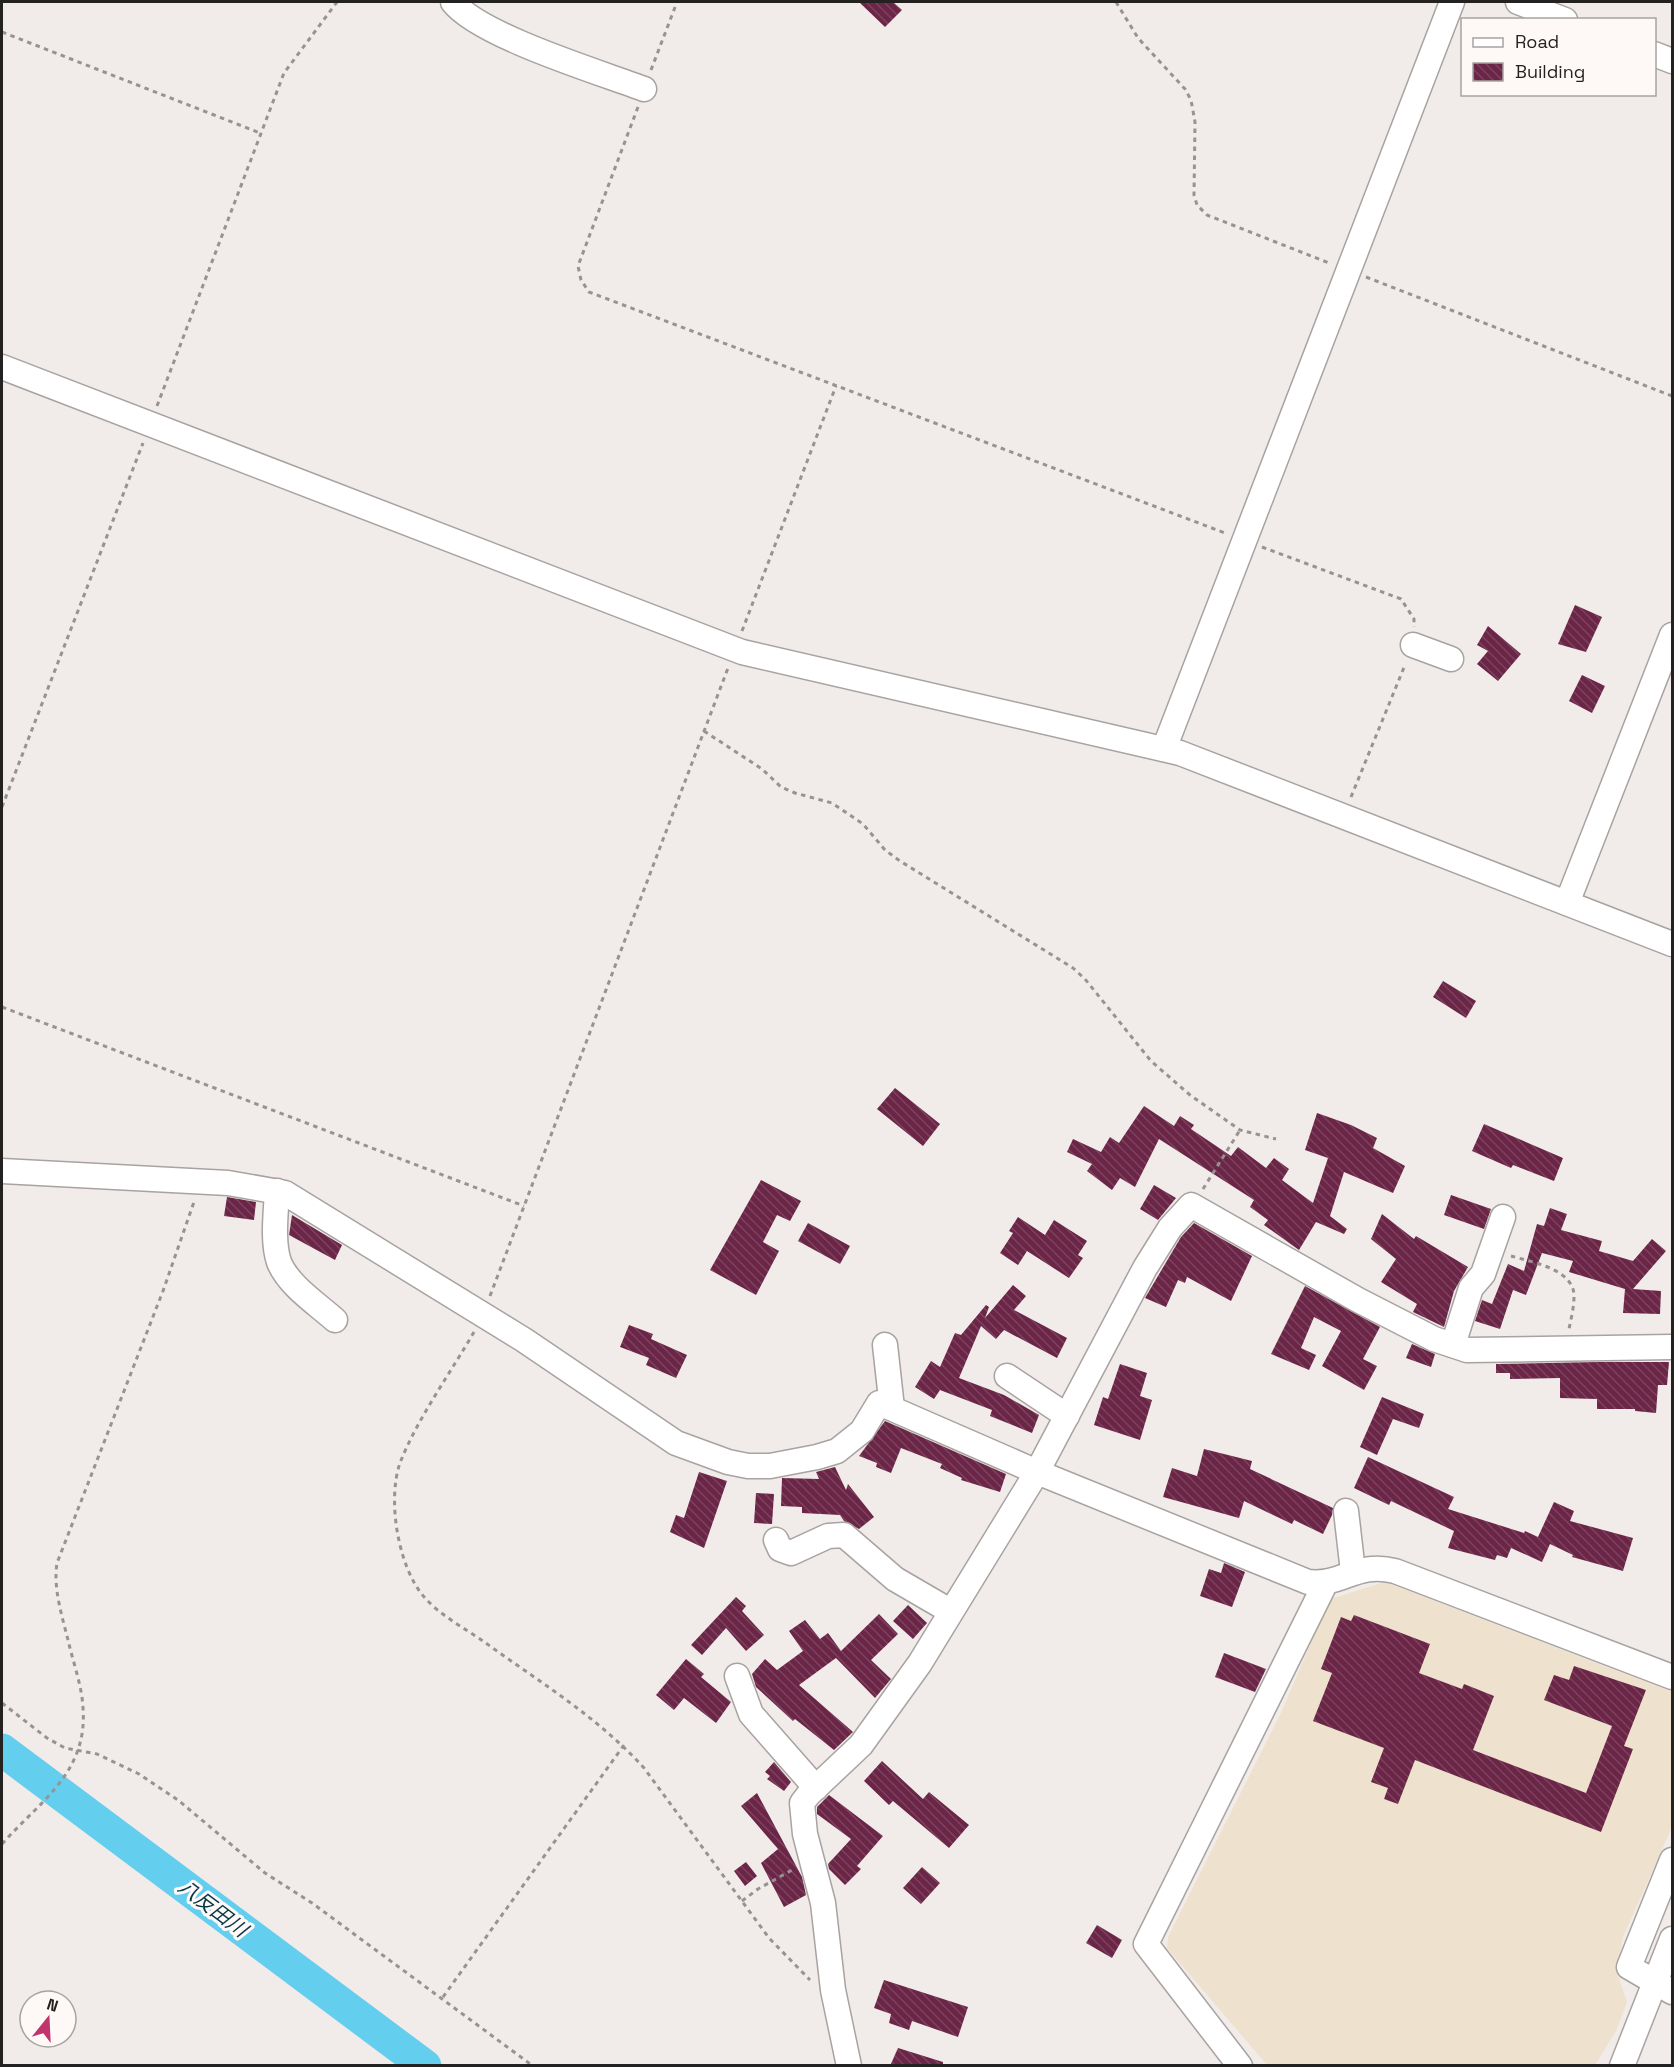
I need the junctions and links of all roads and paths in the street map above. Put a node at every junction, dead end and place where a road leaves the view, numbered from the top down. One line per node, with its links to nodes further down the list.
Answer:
1 (337, 2): 11 (path)
2 (453, 2): 10 (street)
3 (677, 2): 10 (path)
4 (1452, 2): 15 (street)
5 (1518, 2): 6 (street)
6 (1560, 18)
7 (2, 32): 11 (path)
8 (1656, 55): 9 (street)
9 (1672, 61)
10 (644, 89): 13 (path)
11 (260, 133): 14 (path)
12 (2, 367): 14 (street)
13 (836, 386): 15 (path); 18 (path)
14 (150, 424): 18 (street); 22 (path)
15 (1246, 541): 17 (path); 21 (street)
16 (1672, 635): 24 (street)
17 (1413, 645): 19 (street); 23 (path)
18 (735, 649): 20 (path); 21 (street)
19 (1451, 659)
20 (704, 731): 27 (path); 32 (path)
21 (1164, 749): 23 (street)
22 (2, 807)
23 (1343, 816): 24 (street)
24 (1567, 903): 25 (street)
25 (1672, 944)
26 (2, 1007): 32 (path)
27 (1240, 1130): 28 (path); 33 (path)
28 (1276, 1138)
29 (2, 1171): 30 (street)
30 (201, 1182): 31 (street); 55 (path)
31 (277, 1191): 36 (street); 37 (street)
32 (524, 1206): 36 (path)
33 (1193, 1206): 39 (street); 44 (street)
34 (1503, 1218): 35 (street)
35 (1491, 1249): 39 (street); 41 (path)
36 (483, 1314): 43 (street); 54 (path)
37 (335, 1320)
38 (885, 1345): 43 (street)
39 (1453, 1345): 41 (street)
40 (1672, 1347): 41 (street)
41 (1566, 1349)
42 (1007, 1376): 44 (street)
43 (892, 1408): 45 (street)
44 (1067, 1416): 45 (street)
45 (1037, 1472): 49 (street); 50 (street)
46 (1346, 1511): 48 (street)
47 (776, 1540): 50 (street)
48 (1353, 1572): 49 (street); 52 (street)
49 (1325, 1584): 67 (street)
50 (950, 1611): 56 (street)
51 (737, 1676): 56 (street)
52 (1672, 1677)
53 (2, 1703): 55 (path)
54 (624, 1745): 60 (path); 64 (path)
55 (79, 1751): 57 (path); 64 (path)
56 (816, 1788): 58 (street)
57 (2, 1844)
58 (810, 1857): 60 (path); 63 (street)
59 (1672, 1860): 62 (street)
60 (742, 1901): 63 (path)
61 (1672, 1939): 62 (street)
62 (1664, 1988): 68 (street)
63 (833, 1990): 66 (street)
64 (443, 1998): 65 (path)
65 (533, 2066)
66 (849, 2066)
67 (1240, 2066)
68 (1622, 2066)

